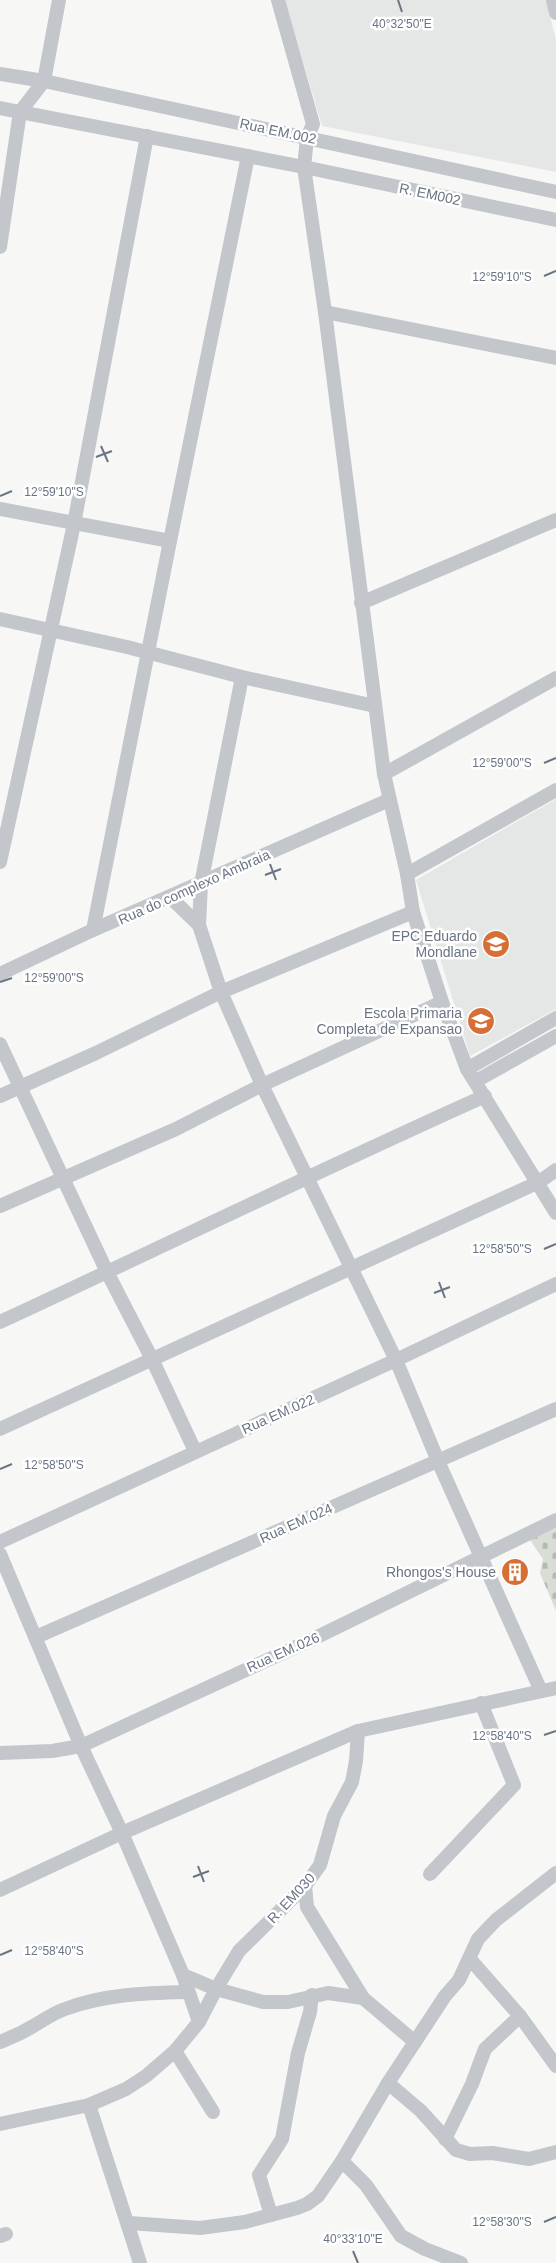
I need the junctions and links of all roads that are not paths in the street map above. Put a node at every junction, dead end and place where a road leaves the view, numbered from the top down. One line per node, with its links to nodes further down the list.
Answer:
1 (58, 0): 4 (street)
2 (278, 0): 8 (street)
3 (0, 74): 4 (street, Rua EM.002)
4 (44, 81): 6 (street); 8 (street, Rua EM.002)
5 (0, 108): 6 (street)
6 (20, 112): 7 (street); 13 (street)
7 (147, 136): 9 (street); 18 (street)
8 (307, 138): 10 (street); 11 (street, Rua EM.002)
9 (248, 156): 10 (street); 19 (street)
10 (304, 167): 12 (street, R. EM002); 14 (street)
11 (556, 192)
12 (556, 220)
13 (0, 247)
14 (324, 312): 15 (street); 20 (street)
15 (556, 358)
16 (0, 509): 18 (street)
17 (556, 520): 20 (street)
18 (74, 524): 19 (street); 22 (street)
19 (170, 541): 23 (street)
20 (361, 603): 26 (street)
21 (0, 619): 22 (street)
22 (50, 630): 23 (street); 30 (street)
23 (149, 652): 24 (street); 36 (street)
24 (242, 677): 26 (street); 32 (street)
25 (556, 678): 27 (street)
26 (375, 706): 27 (street)
27 (384, 774): 29 (street)
28 (556, 790): 31 (street)
29 (389, 800): 31 (street); 32 (street, Rua do complexo Ambraia)
30 (0, 862)
31 (407, 874): 34 (street)
32 (201, 884): 33 (street, Rua do complexo Ambraia); 35 (street)
33 (171, 898): 35 (street); 36 (street, Rua do complexo Ambraia)
34 (414, 912): 38 (street); 39 (street)
35 (198, 925): 38 (street)
36 (93, 930): 37 (street, Rua do complexo Ambraia)
37 (0, 974)
38 (221, 992): 45 (street); 46 (street)
39 (442, 1002): 43 (street); 45 (street)
40 (556, 1018): 43 (street)
41 (556, 1036): 44 (street)
42 (0, 1044): 46 (street)
43 (467, 1069): 44 (street)
44 (476, 1081): 48 (street)
45 (262, 1085): 50 (street); 51 (street)
46 (20, 1087): 47 (street); 51 (street)
47 (0, 1096)
48 (485, 1096): 50 (street); 52 (street)
49 (556, 1170): 52 (street)
50 (307, 1176): 55 (street); 56 (street)
51 (64, 1178): 53 (street); 56 (street)
52 (539, 1182): 54 (street); 55 (street)
53 (0, 1206)
54 (556, 1214)
55 (352, 1267): 59 (street); 60 (street)
56 (107, 1272): 58 (street); 59 (street)
57 (556, 1284): 60 (street, Rua EM.022)
58 (0, 1322)
59 (152, 1359): 62 (street); 63 (street)
60 (396, 1360): 63 (street, Rua EM.022); 64 (street)
61 (556, 1409): 64 (street, Rua EM.024)
62 (0, 1429)
63 (195, 1451): 66 (street, Rua EM.022)
64 (438, 1461): 68 (street); 69 (street, Rua EM.024)
65 (556, 1520): 68 (street, Rua EM.026)
66 (0, 1542)
67 (0, 1554): 69 (street)
68 (481, 1558): 71 (street); 74 (street, Rua EM.026)
69 (36, 1637): 74 (street)
70 (556, 1688): 71 (street)
71 (541, 1691): 72 (street)
72 (481, 1703): 73 (street); 78 (street)
73 (358, 1731): 76 (street); 79 (street, R. EM030)
74 (81, 1746): 75 (street, Rua EM.026); 76 (street)
75 (0, 1753)
76 (122, 1834): 80 (street); 82 (street)
77 (556, 1873): 81 (street)
78 (430, 1874)
79 (305, 1886): 83 (street, R. EM030); 86 (street)
80 (0, 1890)
81 (470, 1959): 87 (street); 90 (street)
82 (182, 1974): 83 (street); 84 (street)
83 (216, 1989): 85 (street); 88 (street, R. EM030)
84 (188, 1992): 88 (street); 89 (street)
85 (312, 1995): 86 (street); 100 (street)
86 (363, 1998): 90 (street)
87 (520, 2016): 92 (street); 97 (street)
88 (200, 2022): 91 (street, R. EM030)
89 (0, 2042)
90 (415, 2042): 93 (street)
91 (175, 2051): 94 (street, R. EM030); 95 (street)
92 (556, 2066)
93 (388, 2083): 97 (street); 99 (street)
94 (89, 2105): 96 (street, R. EM030); 101 (street)
95 (213, 2112)
96 (0, 2124)
97 (445, 2139): 98 (street)
98 (556, 2152)
99 (342, 2161): 100 (street); 103 (street)
100 (272, 2215): 101 (street)
101 (129, 2223): 102 (street)
102 (140, 2263)
103 (462, 2263)

